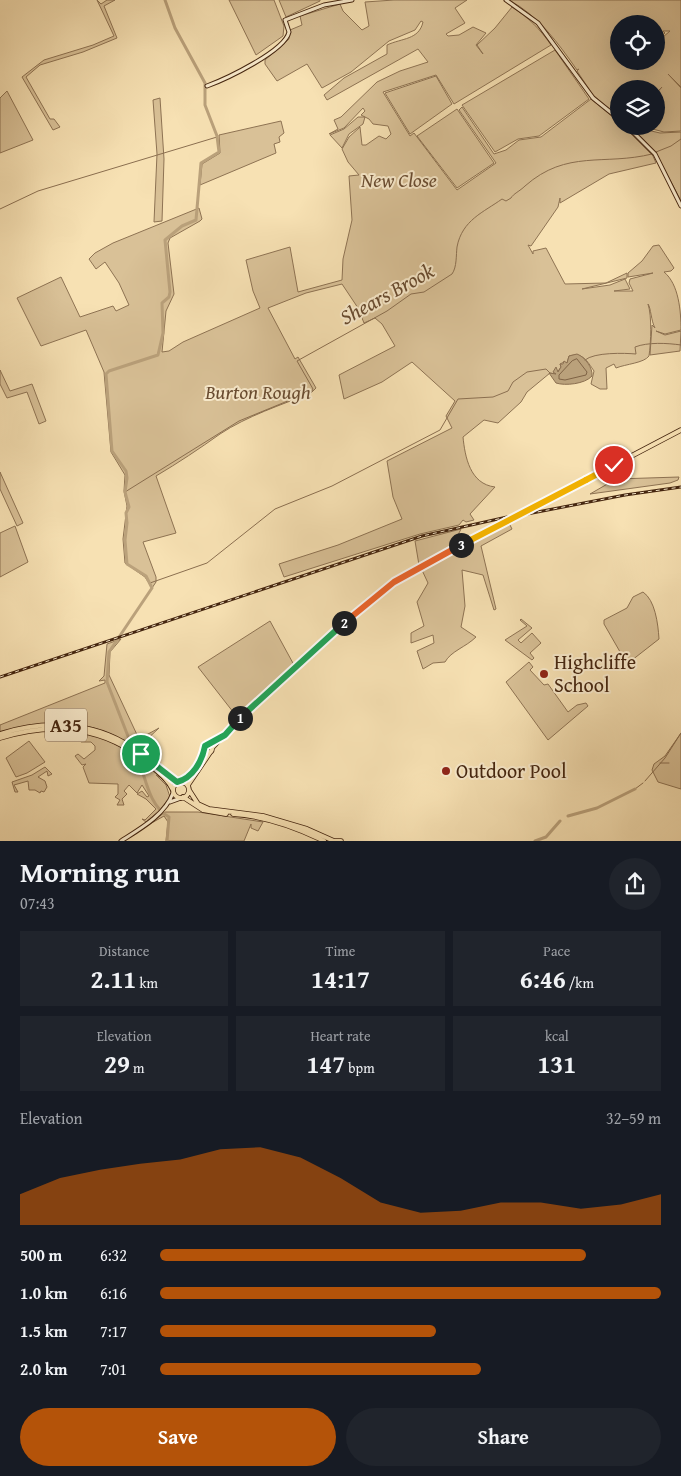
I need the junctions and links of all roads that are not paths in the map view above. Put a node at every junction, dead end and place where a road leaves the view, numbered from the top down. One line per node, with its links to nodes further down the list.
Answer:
1 (352, 0): 3 (street)
2 (506, 0): 4 (street)
3 (207, 86)
4 (610, 112)
5 (636, 135): 6 (street)
6 (681, 206)
7 (681, 430): 8 (main road)
8 (225, 735): 10 (main road); 12 (main road)
9 (0, 736): 13 (main road, A35); 16 (main road, A35)
10 (208, 745): 11 (main road); 12 (main road)
11 (204, 750): 12 (main road); 13 (main road)
12 (211, 750): 14 (main road)
13 (179, 782): 14 (main road); 16 (main road)
14 (188, 785): 15 (main road)
15 (189, 790): 17 (main road); 21 (main road)
16 (173, 791): 17 (main road); 18 (street)
17 (182, 798): 18 (street); 20 (main road)
18 (170, 802): 19 (street)
19 (121, 841)
20 (324, 841)
21 (334, 841): 22 (main road)
22 (341, 841)

